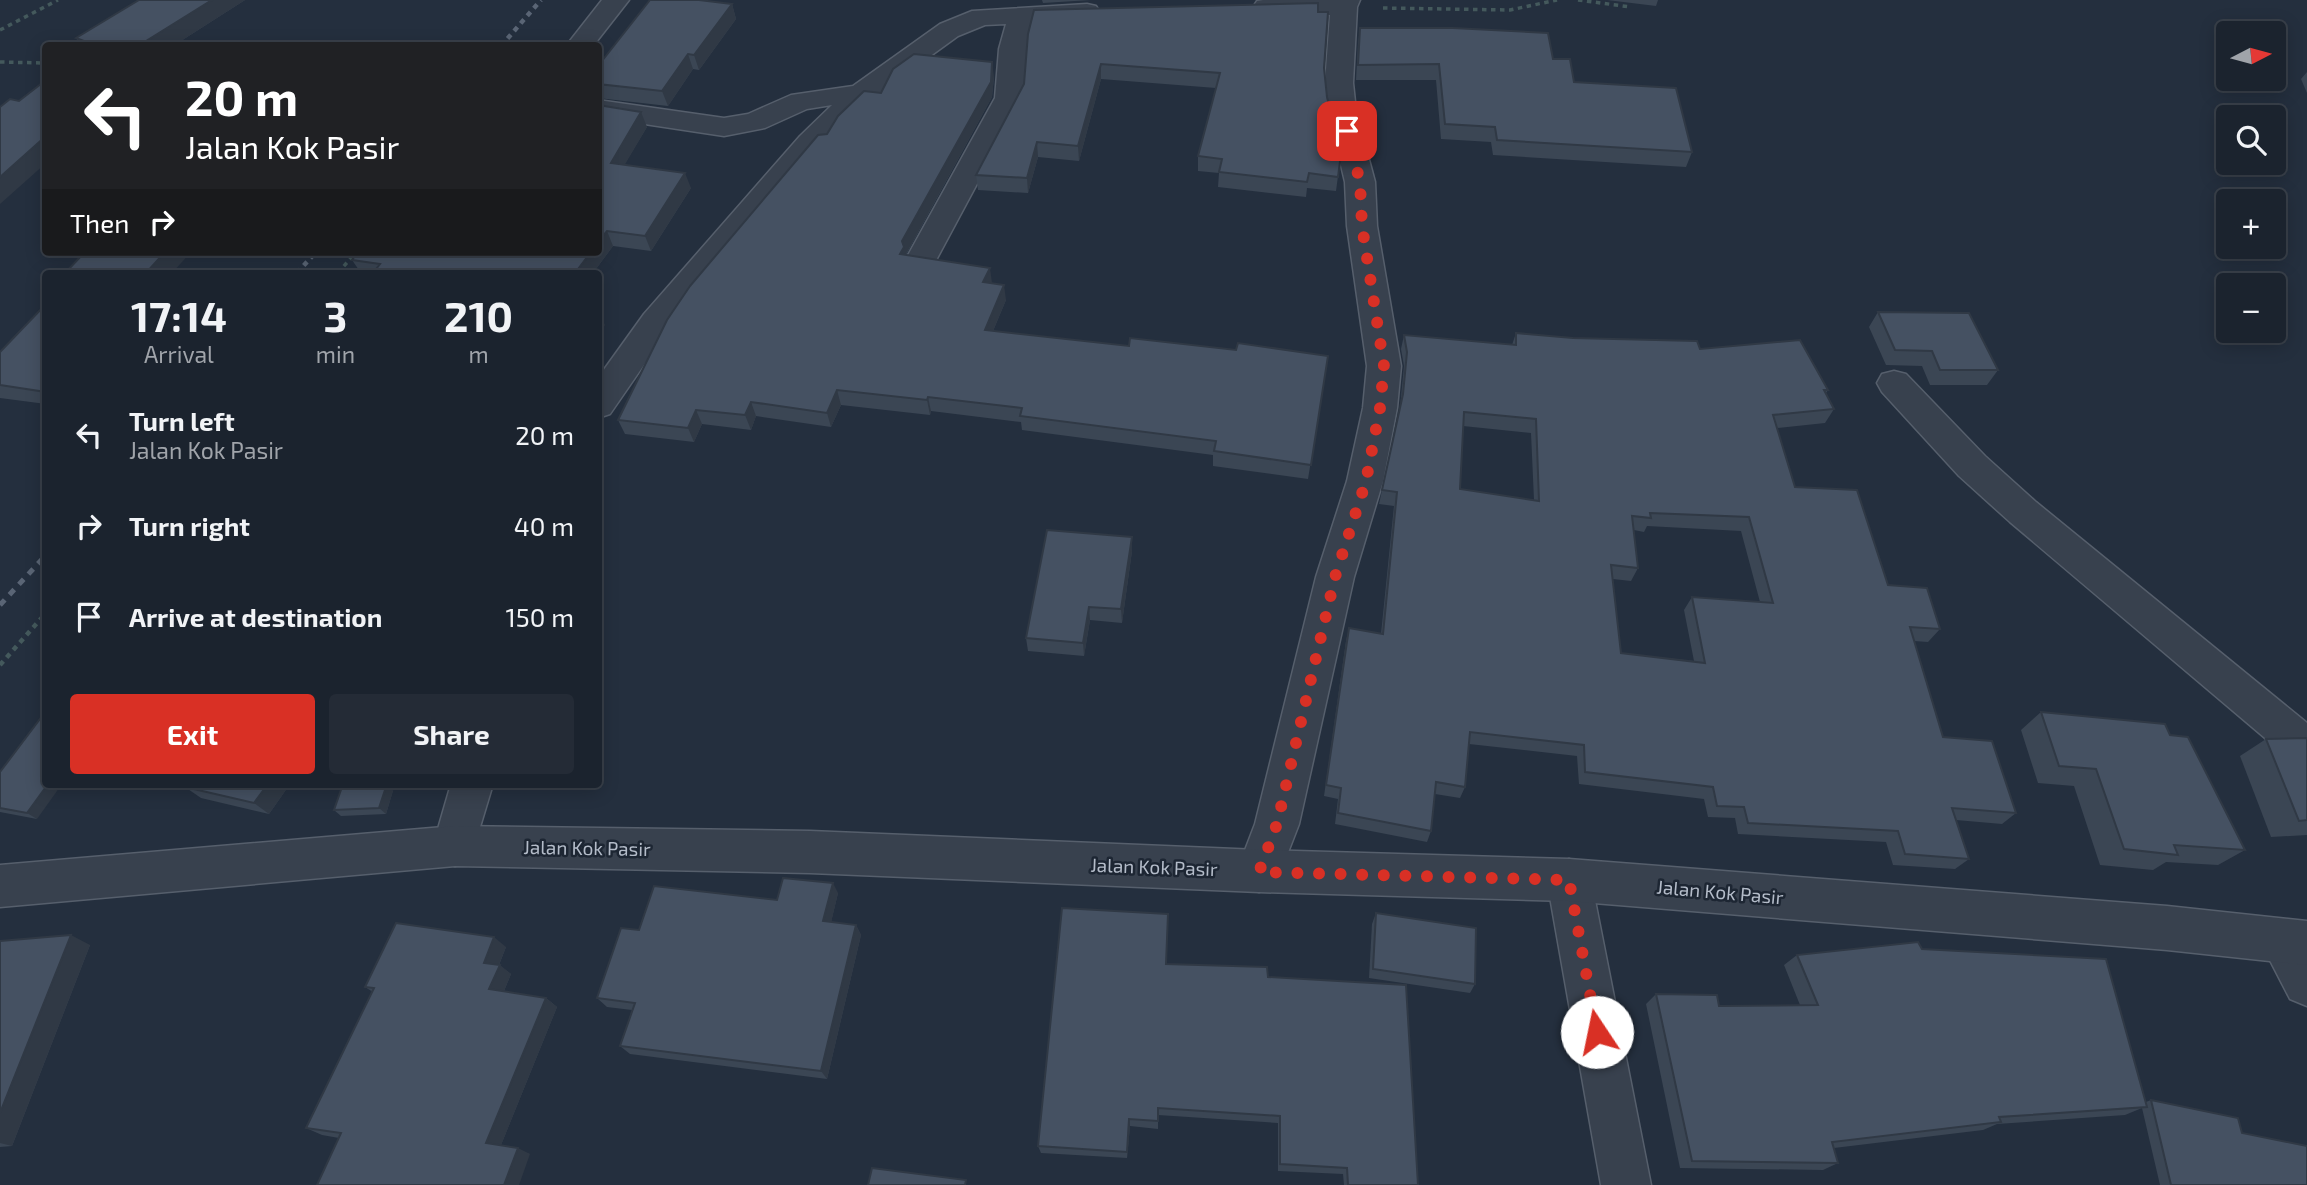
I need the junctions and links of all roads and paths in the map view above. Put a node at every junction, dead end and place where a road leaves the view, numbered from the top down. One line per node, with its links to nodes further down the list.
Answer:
1 (58, 0): 10 (path)
2 (616, 0): 11 (street)
3 (1557, 0): 5 (path)
4 (1578, 0): 7 (path)
5 (1346, 4): 6 (street); 26 (street)
6 (1245, 7)
7 (1631, 7)
8 (1113, 11): 9 (street)
9 (1022, 15): 14 (street); 17 (street)
10 (0, 30)
11 (582, 42)
12 (0, 62): 13 (path)
13 (42, 63)
14 (861, 93): 15 (street); 20 (street)
15 (602, 109)
16 (353, 256): 18 (path)
17 (923, 257)
18 (341, 270)
19 (1894, 383): 23 (street)
20 (602, 399)
21 (42, 618): 22 (path)
22 (0, 665)
23 (2307, 748)
24 (471, 788): 25 (street)
25 (454, 846): 26 (street, Jalan Kok Pasir); 28 (street, Jalan Kok Pasir)
26 (1259, 872): 27 (street, Jalan Kok Pasir)
27 (1569, 880): 29 (street, Jalan Kok Pasir); 31 (street)
28 (0, 886)
29 (2295, 942): 30 (street)
30 (2307, 983)
31 (1626, 1185)

